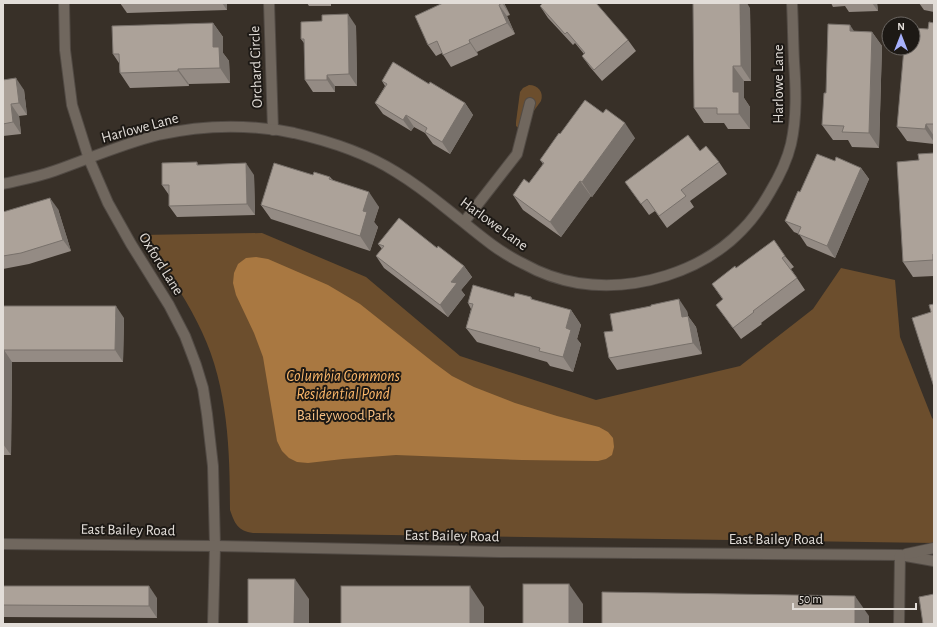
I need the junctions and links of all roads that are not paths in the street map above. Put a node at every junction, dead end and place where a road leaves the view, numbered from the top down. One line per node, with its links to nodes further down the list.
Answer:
1 (64, 3): 6 (street, Oxford Lane)
2 (269, 3): 5 (street, Orchard Circle)
3 (792, 3): 8 (street, Harlowe Lane)
4 (530, 102): 8 (street)
5 (273, 130): 6 (street, Harlowe Lane); 8 (street, Harlowe Lane)
6 (89, 159): 7 (street, Harlowe Lane); 10 (street, Oxford Lane)
7 (3, 184)
8 (464, 222)
9 (3, 544): 10 (street, East Bailey Road)
10 (215, 546): 12 (street, East Bailey Road); 14 (street, Oxford Lane)
11 (934, 548): 12 (street, East Bailey Road)
12 (900, 555): 13 (street, East Bailey Road); 15 (street)
13 (934, 561)
14 (213, 624)
15 (899, 624)

